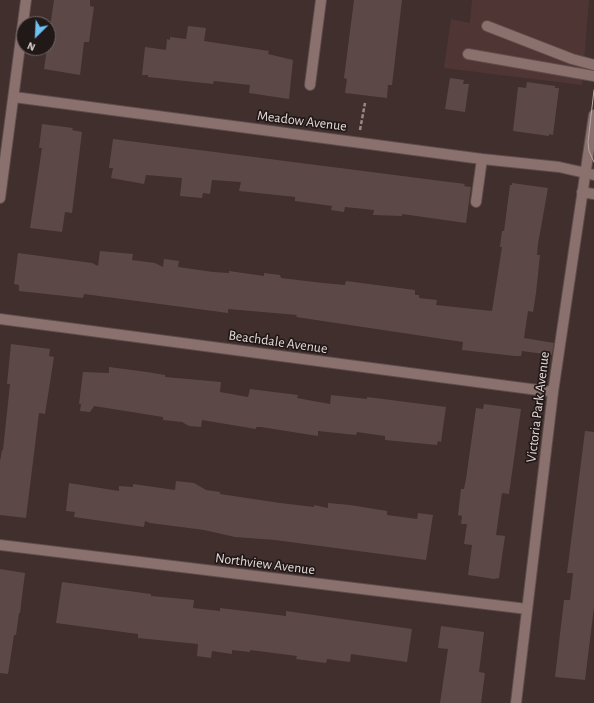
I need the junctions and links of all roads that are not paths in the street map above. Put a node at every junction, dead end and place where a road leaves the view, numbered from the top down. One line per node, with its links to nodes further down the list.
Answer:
1 (26, 0): 8 (street)
2 (321, 0): 7 (street)
3 (487, 26): 5 (street)
4 (468, 54): 6 (street)
5 (594, 65)
6 (594, 76)
7 (310, 86)
8 (14, 97): 10 (street, Meadow Avenue); 14 (street)
9 (594, 115): 11 (street, Victoria Park Avenue)
10 (482, 159): 11 (street, Meadow Avenue); 15 (street)
11 (590, 174): 12 (street, Victoria Park Avenue)
12 (582, 192): 13 (street); 17 (street, Victoria Park Avenue)
13 (594, 194)
14 (0, 198)
15 (476, 202)
16 (0, 319): 17 (street, Beachdale Avenue)
17 (553, 392): 19 (street, Victoria Park Avenue)
18 (0, 545): 19 (street, Northview Avenue)
19 (527, 609): 20 (street, Victoria Park Avenue)
20 (516, 703)

